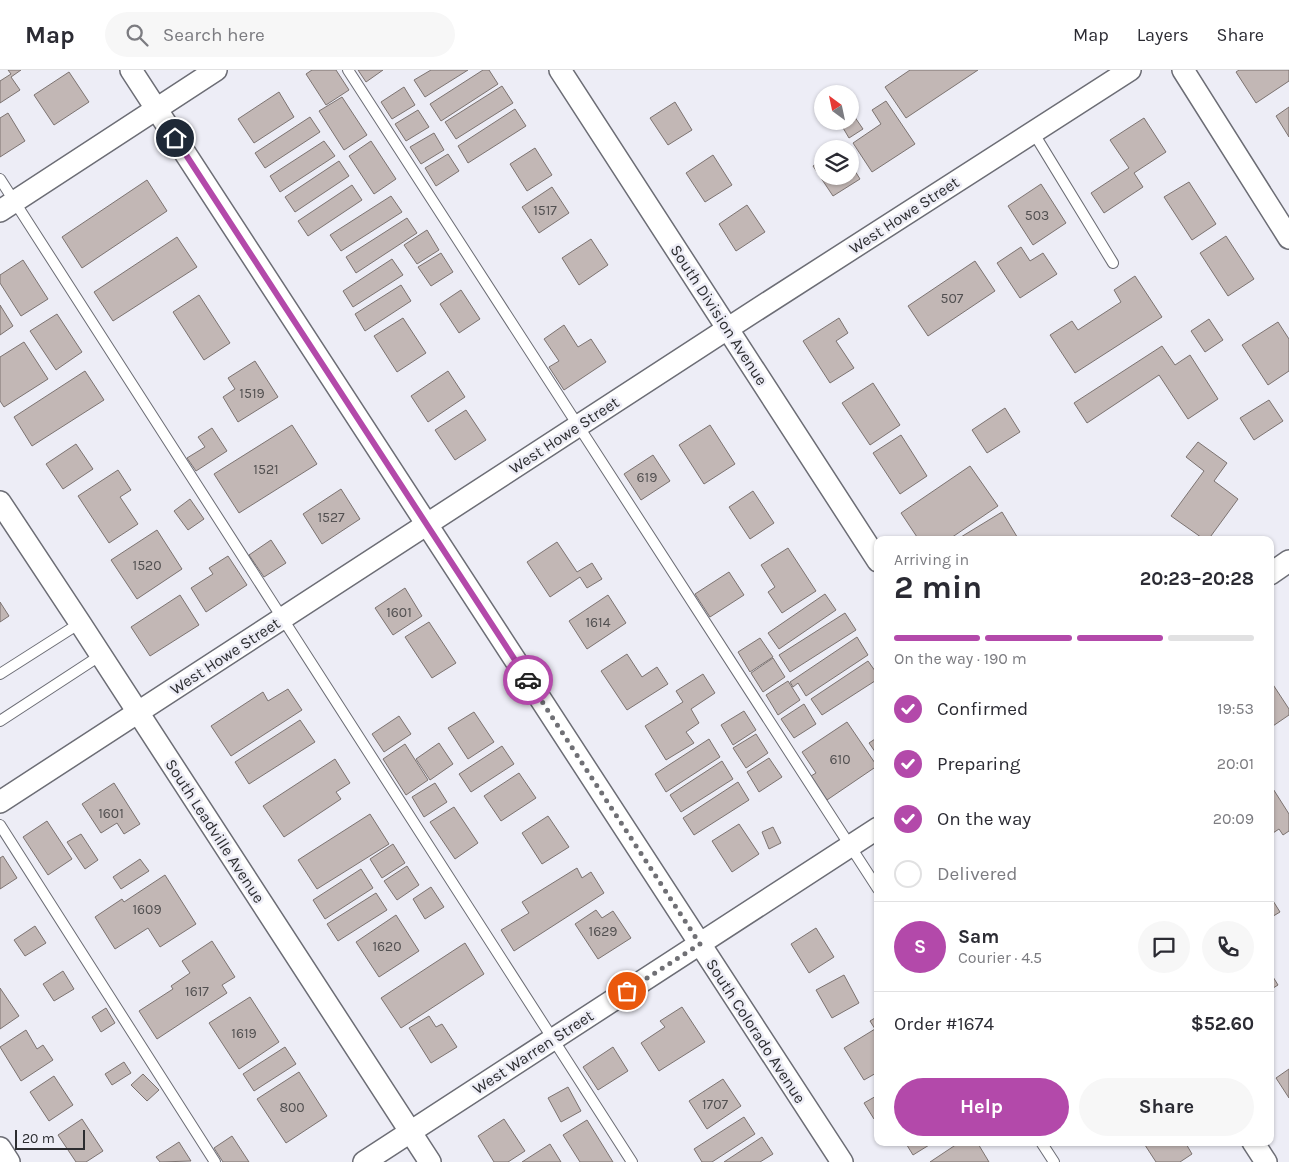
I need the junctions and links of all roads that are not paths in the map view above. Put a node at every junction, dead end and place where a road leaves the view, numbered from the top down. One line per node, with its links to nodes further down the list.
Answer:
1 (131, 70): 7 (street, South Colorado Avenue)
2 (216, 70): 7 (street)
3 (348, 70): 14 (lane)
4 (560, 70): 13 (street, South Division Avenue)
5 (1130, 70): 8 (street, West Howe Street)
6 (1182, 70): 11 (street)
7 (156, 109): 10 (street); 16 (street, South Colorado Avenue)
8 (1033, 132): 12 (lane); 13 (street, West Howe Street)
9 (0, 179): 10 (lane)
10 (7, 206): 20 (lane)
11 (1289, 238)
12 (1113, 263)
13 (727, 328): 14 (street, West Howe Street); 17 (street, South Division Avenue)
14 (578, 426): 16 (street, West Howe Street); 29 (lane)
15 (0, 502): 21 (street, South Leadville Avenue)
16 (427, 524): 20 (street, West Howe Street); 31 (street, South Colorado Avenue)
17 (874, 555)
18 (1289, 561): 19 (street)
19 (1274, 571)
20 (282, 618): 24 (street, West Howe Street); 32 (lane)
21 (80, 623): 22 (street, South Leadville Avenue); 23 (lane)
22 (101, 655): 24 (street, South Leadville Avenue); 25 (lane)
23 (0, 674)
24 (138, 712): 26 (street, West Howe Street); 33 (street, South Leadville Avenue)
25 (0, 721)
26 (0, 802)
27 (0, 824): 38 (lane)
28 (874, 831): 29 (street, West Warren Street)
29 (850, 846): 30 (lane); 31 (street, West Warren Street)
30 (874, 883)
31 (700, 944): 32 (street, West Warren Street); 42 (street, South Colorado Avenue)
32 (553, 1039): 33 (street, West Warren Street); 41 (lane)
33 (410, 1132): 39 (street, West Warren Street); 40 (street, South Leadville Avenue)
34 (1044, 1146): 43 (lane)
35 (1257, 1146): 44 (street)
36 (0, 1148): 37 (street)
37 (9, 1162)
38 (215, 1162)
39 (364, 1162)
40 (430, 1162)
41 (632, 1162)
42 (842, 1162)
43 (1054, 1162)
44 (1268, 1162)

